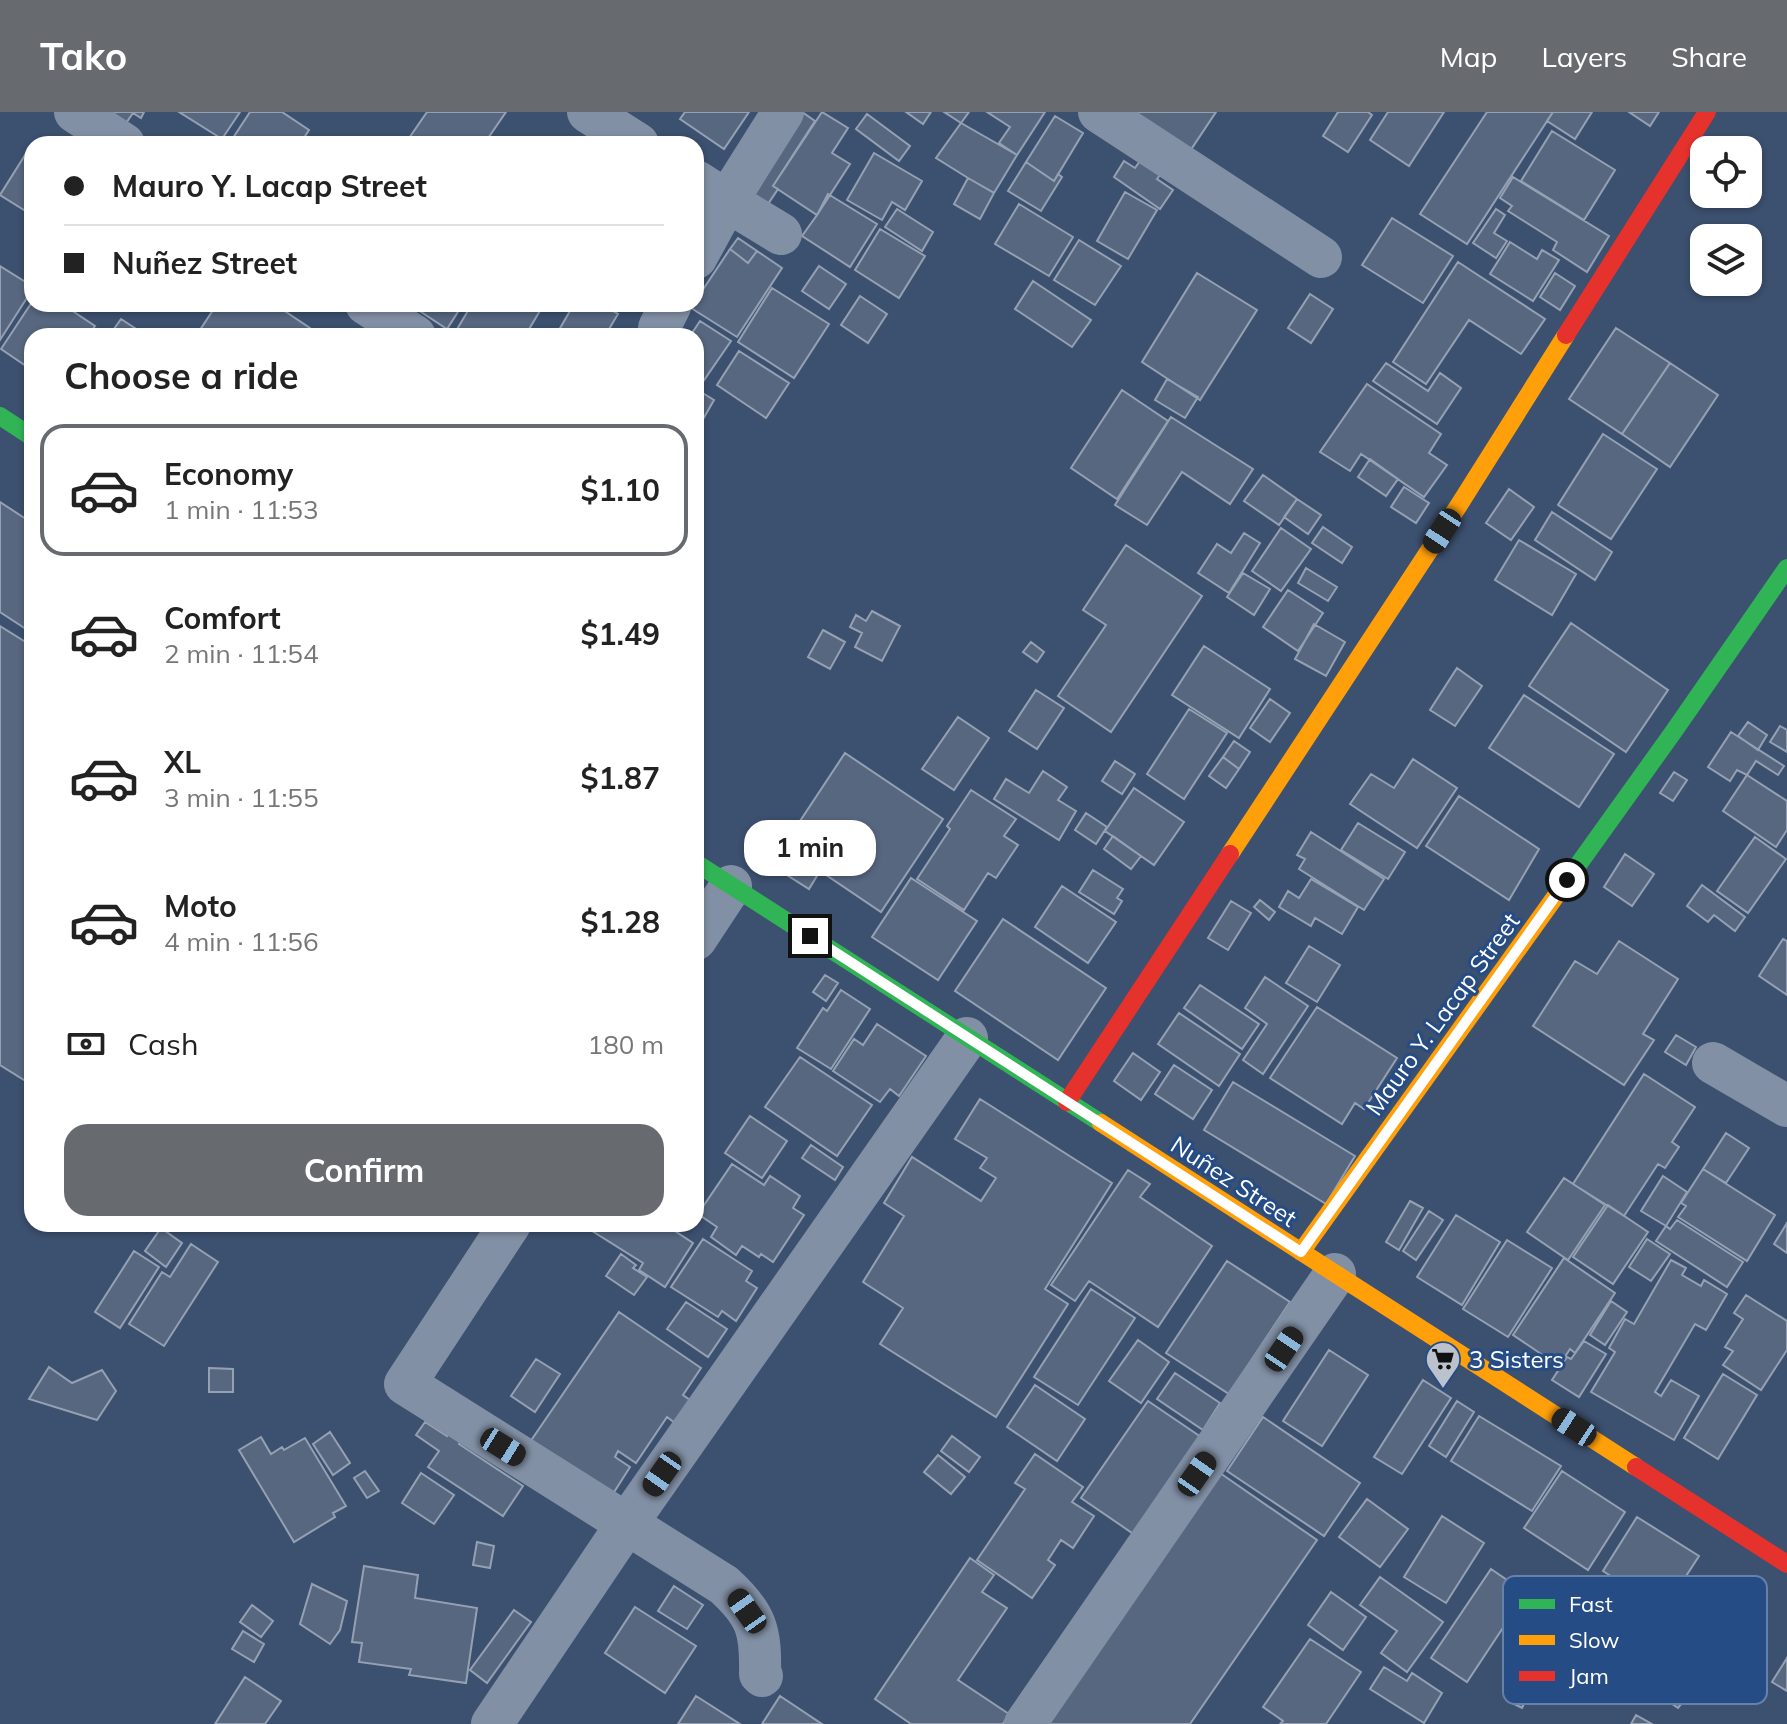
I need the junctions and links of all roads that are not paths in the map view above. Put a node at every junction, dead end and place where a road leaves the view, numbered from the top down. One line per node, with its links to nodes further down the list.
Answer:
1 (75, 112): 6 (street)
2 (588, 112): 7 (street)
3 (783, 112): 8 (street)
4 (1099, 112): 11 (street)
5 (1707, 112): 22 (street)
6 (112, 136)
7 (626, 136)
8 (711, 191): 9 (street); 10 (street)
9 (704, 222)
10 (781, 234)
11 (1321, 257)
12 (378, 312): 13 (street)
13 (403, 328)
14 (0, 416): 15 (street)
15 (24, 432)
16 (1787, 568): 25 (street, Mauro Y. Lacap Street)
17 (704, 868): 18 (street, Nuñez Street)
18 (731, 886): 19 (street); 20 (street, Nuñez Street)
19 (704, 927)
20 (967, 1038): 22 (street, Nuñez Street); 26 (street)
21 (1713, 1063): 23 (street)
22 (1067, 1102): 25 (street, Nuñez Street)
23 (1787, 1106)
24 (505, 1232): 26 (street)
25 (1318, 1263): 27 (street, Nuñez Street); 30 (street)
26 (626, 1525): 28 (street); 29 (street)
27 (1787, 1564)
28 (762, 1676)
29 (492, 1724)
30 (1025, 1724)

